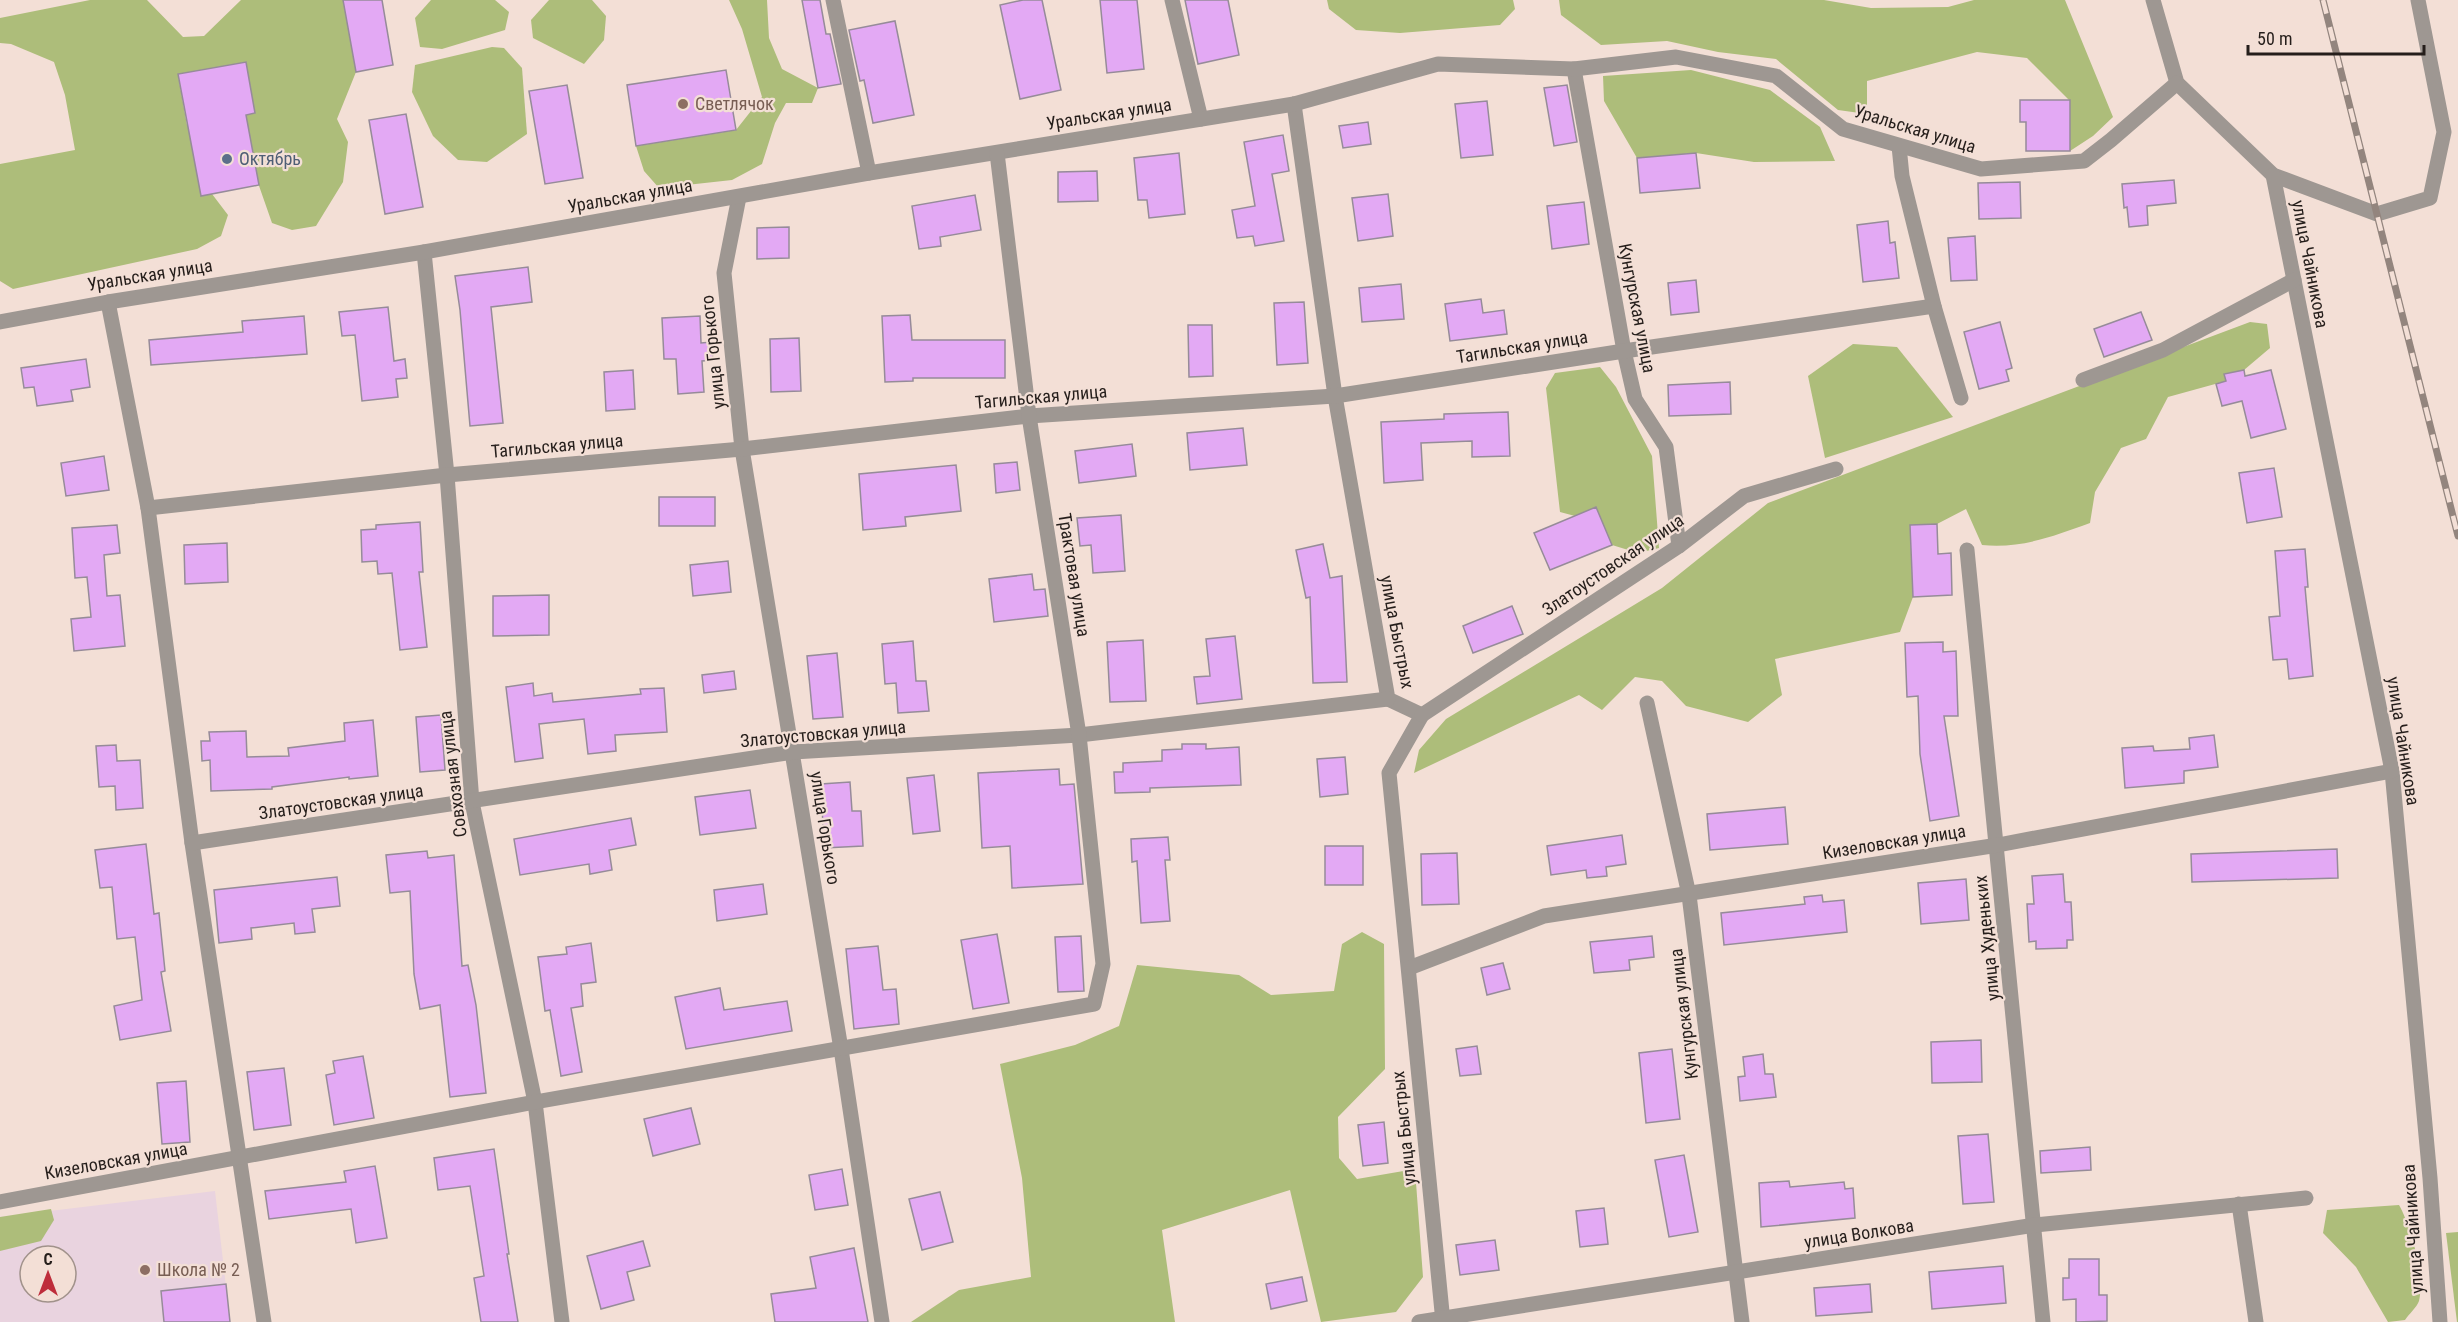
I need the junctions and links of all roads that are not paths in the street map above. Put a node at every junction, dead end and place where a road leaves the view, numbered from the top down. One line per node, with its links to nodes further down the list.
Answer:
1 (833, 0): 11 (street)
2 (1172, 0): 8 (street)
3 (2153, 0): 6 (street)
4 (2418, 0): 12 (street)
5 (1574, 69): 7 (street, Уральская улица); 9 (street, Уральская улица); 19 (street, Кунгурская улица)
6 (2177, 83): 9 (street, Уральская улица); 12 (street)
7 (1294, 104): 8 (street, Уральская улица); 21 (street, улица Быстрых)
8 (1202, 119): 10 (street, Уральская улица)
9 (1899, 146): 17 (street)
10 (997, 153): 11 (street, Уральская улица); 23 (street, Трактовая улица)
11 (869, 173): 13 (street, Уральская улица)
12 (2273, 175): 15 (street, улица Чайникова)
13 (739, 197): 14 (street, Уральская улица); 24 (street, улица Горького)
14 (424, 252): 16 (street, Уральская улица); 26 (street, Совхозная улица)
15 (2294, 280): 20 (street); 35 (street, улица Чайникова)
16 (108, 302): 18 (street, Уральская улица); 27 (street)
17 (1934, 306): 19 (street, Тагильская улица); 22 (street)
18 (0, 322)
19 (1624, 351): 21 (street, Тагильская улица); 28 (street, Кунгурская улица)
20 (2083, 380)
21 (1335, 396): 23 (street, Тагильская улица); 30 (street, улица Быстрых)
22 (1961, 398)
23 (1029, 416): 24 (street, Тагильская улица); 33 (street, Трактовая улица)
24 (742, 449): 26 (street, Тагильская улица); 34 (street, улица Горького)
25 (1836, 469): 28 (street, Златоустовская улица)
26 (447, 475): 27 (street, Тагильская улица); 36 (street, Совхозная улица)
27 (148, 508): 37 (street)
28 (1679, 546): 32 (street, Златоустовская улица)
29 (1967, 550): 38 (street, улица Худеньких)
30 (1388, 699): 32 (street, улица Быстрых); 33 (street, Златоустовская улица)
31 (1647, 703): 39 (street, Кунгурская улица)
32 (1422, 715): 40 (street, улица Быстрых)
33 (1079, 735): 34 (street, Златоустовская улица); 41 (street, Трактовая улица)
34 (793, 752): 36 (street, Златоустовская улица); 42 (street, улица Горького)
35 (2392, 771): 38 (street, Кизеловская улица); 58 (street, улица Чайникова)
36 (472, 802): 37 (street, Златоустовская улица); 43 (street, Совхозная улица)
37 (192, 843): 44 (street)
38 (1998, 845): 39 (street, Кизеловская улица); 48 (street, улица Худеньких)
39 (1689, 895): 40 (street, Кизеловская улица); 49 (street, Кунгурская улица)
40 (1408, 968): 50 (street, улица Быстрых)
41 (1094, 1004): 42 (street, Кизеловская улица)
42 (841, 1049): 43 (street, Кизеловская улица); 53 (street, улица Горького)
43 (535, 1102): 44 (street, Кизеловская улица); 52 (street, Совхозная улица)
44 (240, 1158): 46 (street, Кизеловская улица); 51 (street)
45 (2306, 1198): 47 (street, улица Волкова)
46 (0, 1202)
47 (2239, 1204): 48 (street, улица Волкова); 57 (street)
48 (2035, 1225): 49 (street, улица Волкова); 56 (street, улица Худеньких)
49 (1735, 1274): 50 (street, улица Волкова); 55 (street, Кунгурская улица)
50 (1443, 1320): 54 (street, улица Волкова)
51 (264, 1322)
52 (562, 1322)
53 (882, 1322)
54 (1419, 1322)
55 (1742, 1322)
56 (2043, 1322)
57 (2256, 1322)
58 (2440, 1322)

